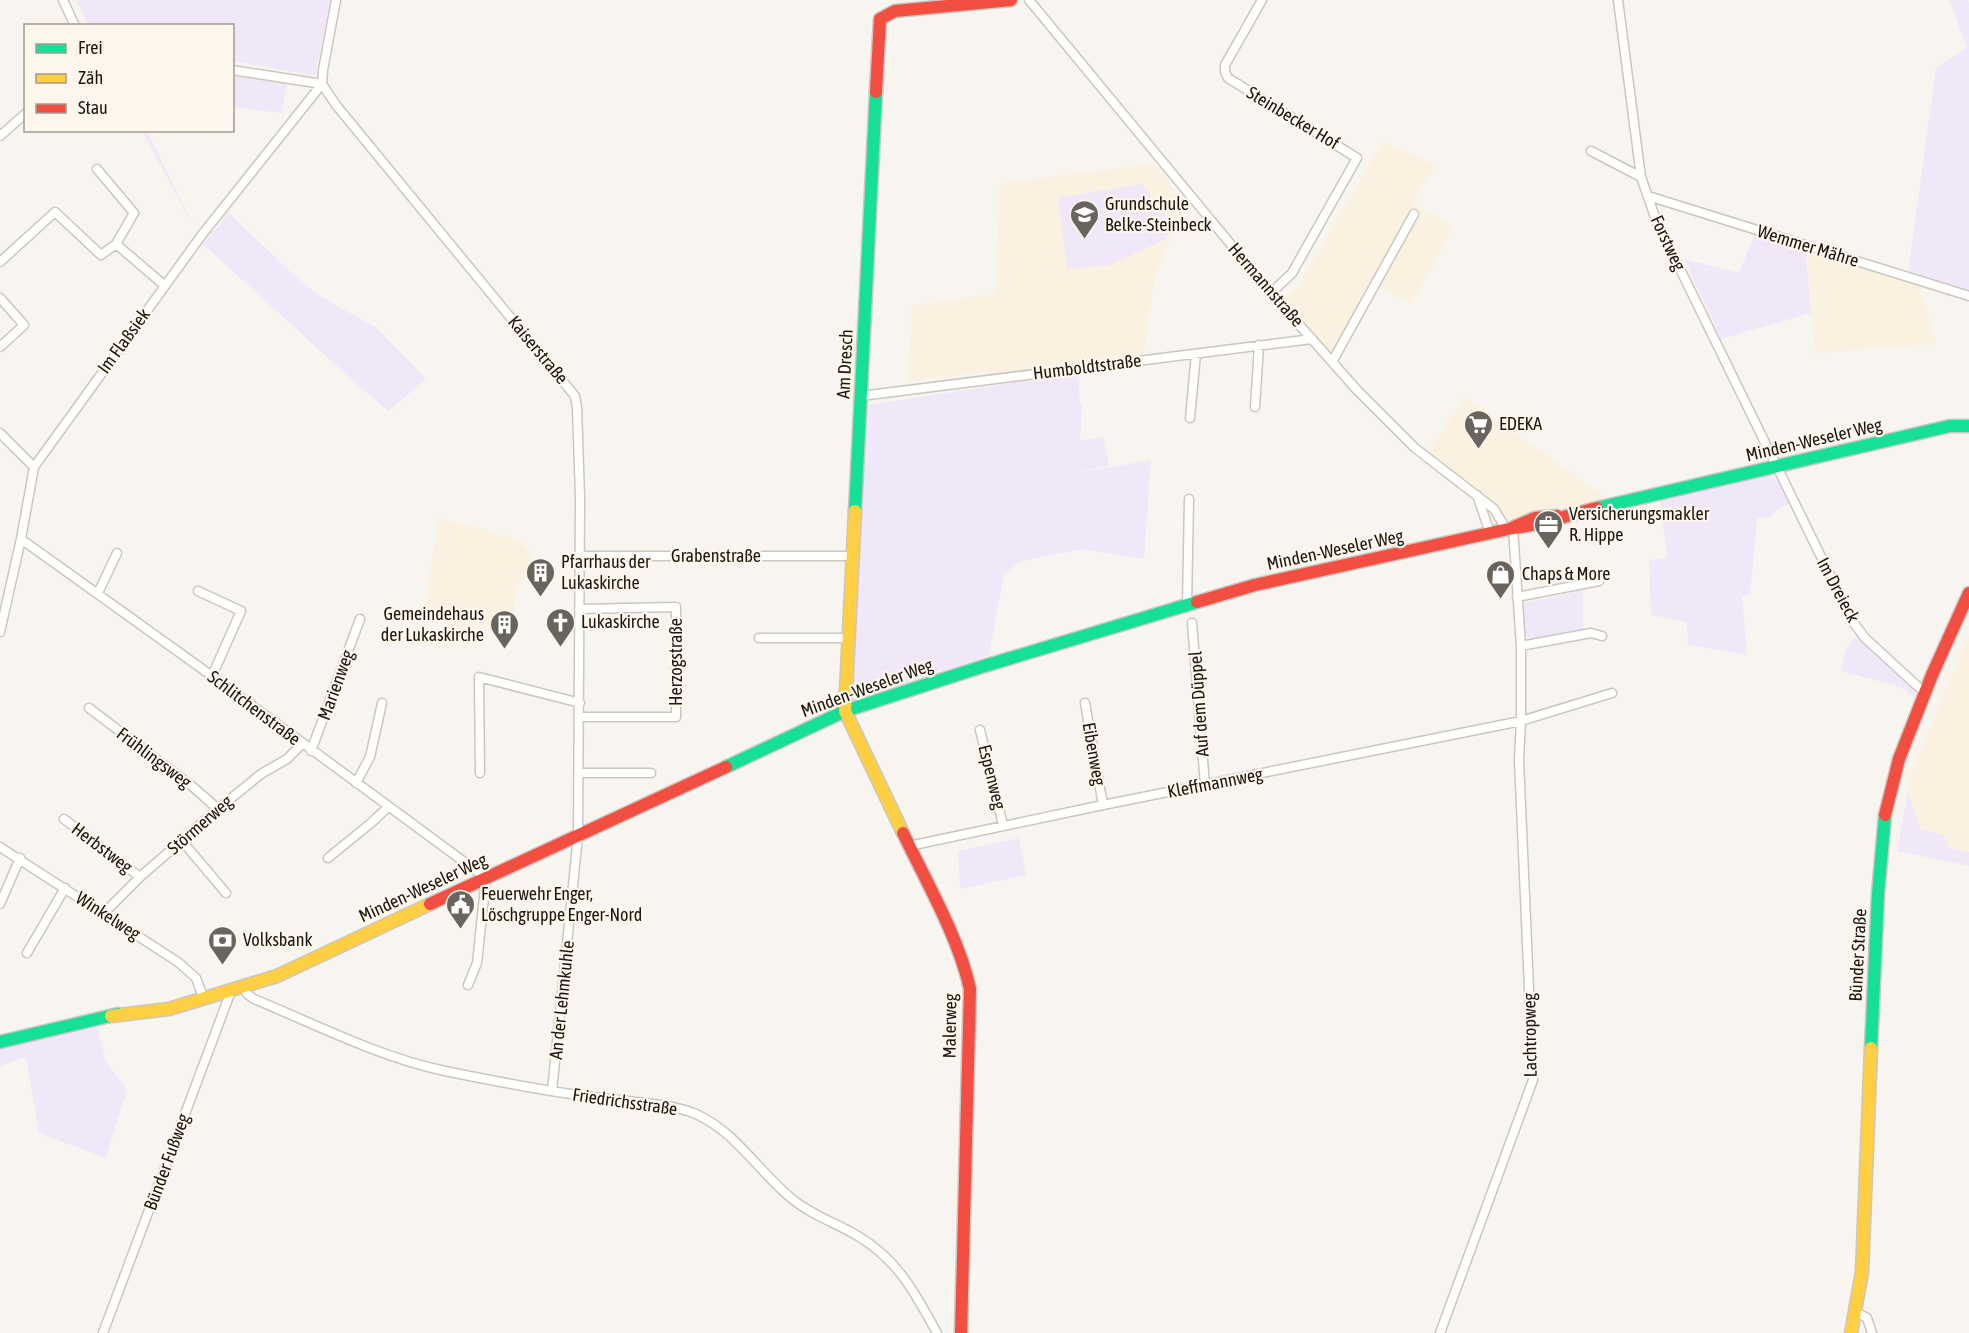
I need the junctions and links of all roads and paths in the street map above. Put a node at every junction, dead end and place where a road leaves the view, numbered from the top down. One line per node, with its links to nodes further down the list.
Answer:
1 (63, 0): 7 (street)
2 (336, 0): 9 (street)
3 (1011, 0): 28 (street, Am Dresch)
4 (1029, 0): 20 (street, Hermannstraße)
5 (1262, 0): 20 (street, Steinbecker Hof)
6 (1618, 0): 14 (street, Forstweg)
7 (74, 24)
8 (234, 70): 9 (street)
9 (322, 84): 19 (street, Im Flaßsiek); 41 (street, Kaiserstraße)
10 (24, 115): 11 (street)
11 (0, 136)
12 (1591, 151): 14 (street)
13 (97, 169): 17 (street)
14 (1641, 177): 15 (street, Forstweg)
15 (1648, 196): 21 (street, Wemmer Mähre); 34 (street, Forstweg)
16 (1414, 214): 27 (street)
17 (116, 244): 18 (street); 19 (street)
18 (0, 262)
19 (164, 285): 33 (street, Im Flaßsiek)
20 (1271, 293): 23 (street, Hermannstraße)
21 (1969, 296)
22 (0, 298): 25 (street)
23 (1312, 339): 24 (street, Humboldtstraße); 27 (street, Hermannstraße)
24 (1259, 345): 26 (street, Humboldtstraße); 29 (street)
25 (0, 347)
26 (1196, 354): 28 (street, Humboldtstraße); 30 (street)
27 (1332, 362): 35 (street, Hermannstraße)
28 (861, 396): 42 (street, Am Dresch)
29 (1255, 406)
30 (1190, 418)
31 (1969, 426): 34 (street, Minden-Weseler Weg)
32 (0, 433): 33 (street)
33 (34, 466): 39 (street, Im Flaßsiek)
34 (1777, 467): 37 (street, Minden-Weseler Weg); 59 (street, Im Dreieck)
35 (1477, 494): 37 (street, Hermannstraße); 38 (street)
36 (1189, 499): 48 (street)
37 (1510, 529): 38 (street, Minden-Weseler Weg); 47 (street, Lachtropweg)
38 (1490, 533): 48 (street, Minden-Weseler Weg)
39 (21, 539): 45 (street, Schlitchenstraße); 52 (street, Im Flaßsiek)
40 (117, 553): 45 (street)
41 (579, 556): 42 (street, Grabenstraße); 49 (street, Kaiserstraße)
42 (853, 556): 55 (street, Am Dresch)
43 (1599, 581): 47 (street)
44 (198, 591): 57 (street)
45 (98, 593): 57 (street, Schlitchenstraße)
46 (1969, 593): 59 (street, Bünder Straße)
47 (1518, 597): 56 (street, Lachtropweg)
48 (1187, 605): 64 (street, Minden-Weseler Weg)
49 (579, 609): 61 (street, Kaiserstraße); 65 (street, Herzogstraße)
50 (360, 619): 69 (street, Marienweg)
51 (1192, 623): 74 (street, Auf dem Düppel)
52 (0, 632)
53 (1602, 636): 56 (street)
54 (759, 638): 55 (street)
55 (849, 638): 64 (street, Am Dresch)
56 (1521, 646): 66 (street, Lachtropweg)
57 (212, 676): 68 (street, Schlitchenstraße)
58 (1612, 693): 66 (street)
59 (1925, 693): 98 (street, Bünder Straße)
60 (382, 703): 73 (street)
61 (579, 703): 65 (street, Kaiserstraße); 70 (street)
62 (1085, 703): 75 (street, Eibenweg)
63 (88, 708): 77 (street, Frühlingsweg)
64 (845, 711): 80 (street, Minden-Weseler Weg); 82 (street, Malerweg)
65 (579, 717): 71 (street, Kaiserstraße)
66 (1521, 721): 74 (street, Kleffmannweg); 102 (street, Lachtropweg)
67 (980, 730): 79 (street, Espenweg)
68 (302, 744): 69 (street, Schlitchenstraße); 77 (street, Störmerweg)
69 (311, 751): 73 (street, Schlitchenstraße)
70 (480, 773)
71 (579, 773): 72 (street); 80 (street, Kaiserstraße)
72 (651, 773)
73 (356, 783): 76 (street, Schlitchenstraße)
74 (1205, 785): 75 (street, Kleffmannweg)
75 (1103, 805): 79 (street, Kleffmannweg)
76 (387, 807): 85 (street); 87 (street, Schlitchenstraße)
77 (218, 808): 81 (street, Störmerweg)
78 (64, 819): 86 (street, Herbstweg)
79 (1004, 825): 82 (street, Kleffmannweg)
80 (578, 836): 87 (street, Minden-Weseler Weg); 97 (street, An der Lehmkuhle)
81 (182, 841): 86 (street, Störmerweg); 89 (street)
82 (909, 846): 101 (street, Malerweg)
83 (0, 847): 84 (street, Winkelweg)
84 (20, 858): 88 (street, Winkelweg); 90 (street)
85 (328, 858)
86 (140, 877): 91 (street, Störmerweg)
87 (486, 878): 93 (street); 94 (street, Minden-Weseler Weg)
88 (65, 888): 91 (street, Winkelweg); 92 (street)
89 (226, 893)
90 (0, 904)
91 (104, 913): 95 (street, Winkelweg)
92 (27, 953)
93 (468, 985)
94 (237, 989): 95 (street, Minden-Weseler Weg); 97 (street, Friedrichsstraße); 99 (street, Bünder Fußweg)
95 (201, 998): 96 (street, Minden-Weseler Weg)
96 (0, 1042)
97 (552, 1091): 100 (street, Friedrichsstraße)
98 (1856, 1312): 103 (street, Bünder Straße); 104 (street)
99 (103, 1333)
100 (937, 1333)
101 (961, 1333)
102 (1440, 1333)
103 (1851, 1333)
104 (1872, 1333)

